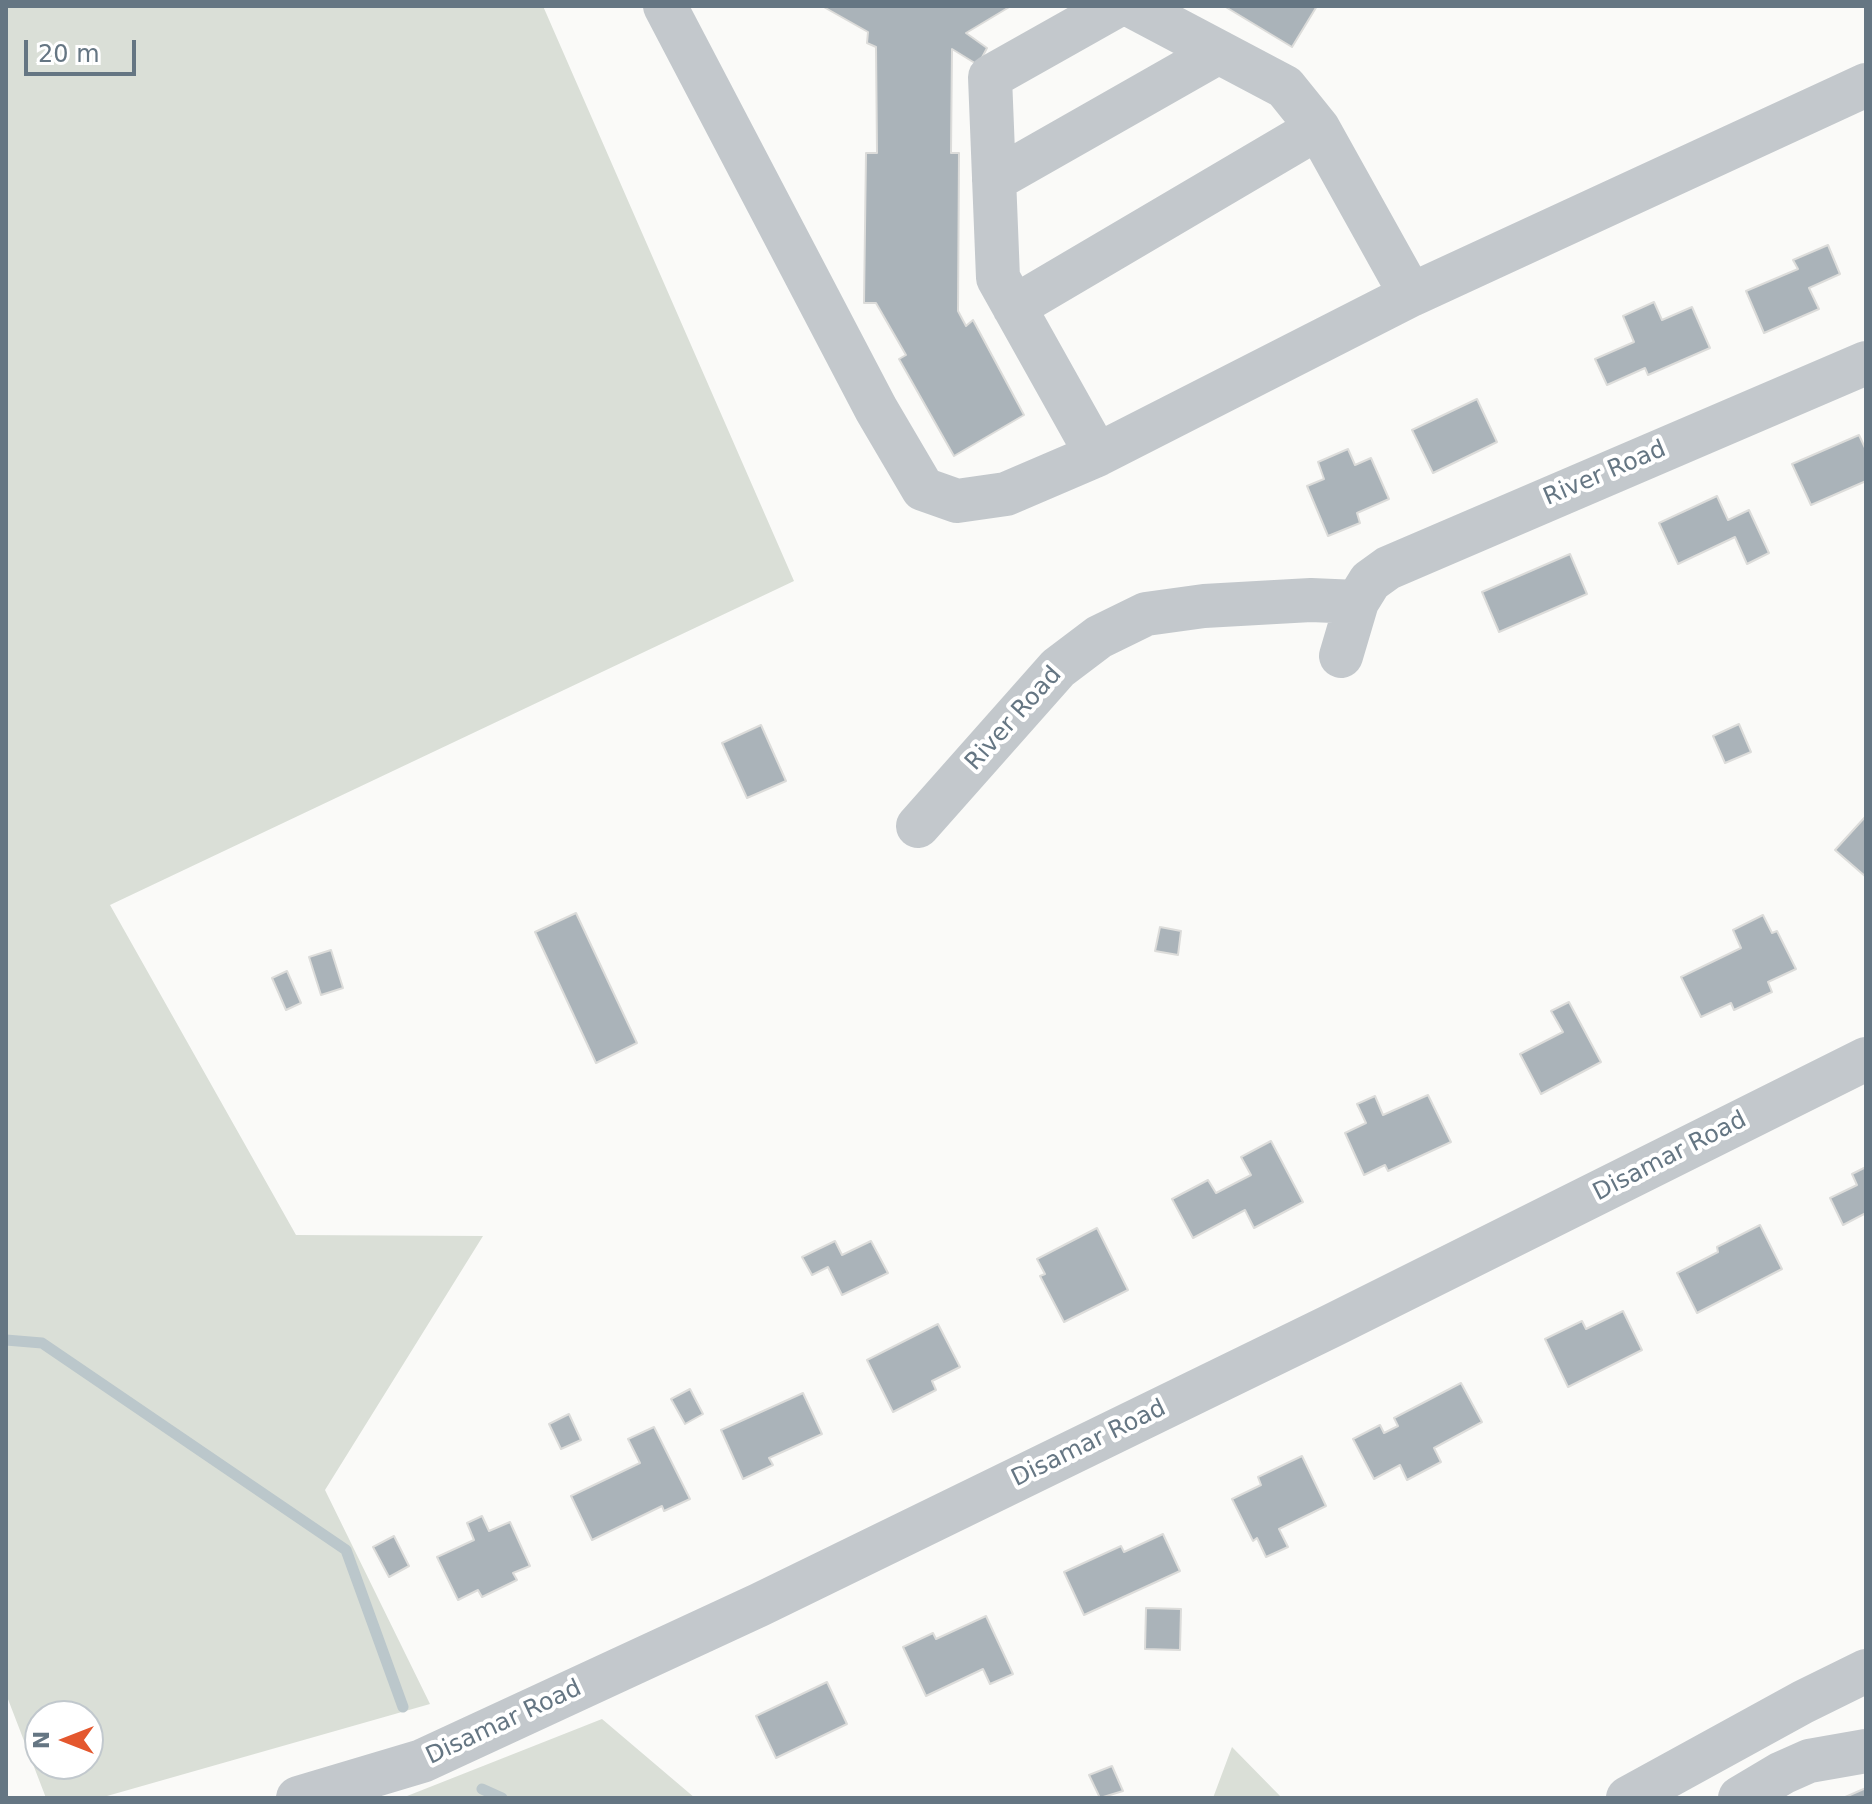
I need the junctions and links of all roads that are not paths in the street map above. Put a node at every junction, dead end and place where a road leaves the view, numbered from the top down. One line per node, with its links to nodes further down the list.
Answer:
1 (665, 6): 11 (street)
2 (1116, 6): 7 (street)
3 (1132, 6): 4 (street)
4 (1219, 52): 6 (street); 7 (street)
5 (1866, 85): 8 (street)
6 (1318, 128): 8 (street); 9 (street)
7 (994, 180): 9 (street)
8 (1411, 295): 11 (street)
9 (1014, 307): 11 (street)
10 (1866, 363): 12 (street, River Road)
11 (1097, 455)
12 (1357, 602): 13 (street, River Road); 14 (street, River Road)
13 (1341, 656)
14 (918, 826)
15 (1866, 1059): 18 (street, Disamar Road)
16 (1866, 1671): 19 (street)
17 (1866, 1751): 20 (street)
18 (298, 1798)
19 (1628, 1798)
20 (1740, 1798)

